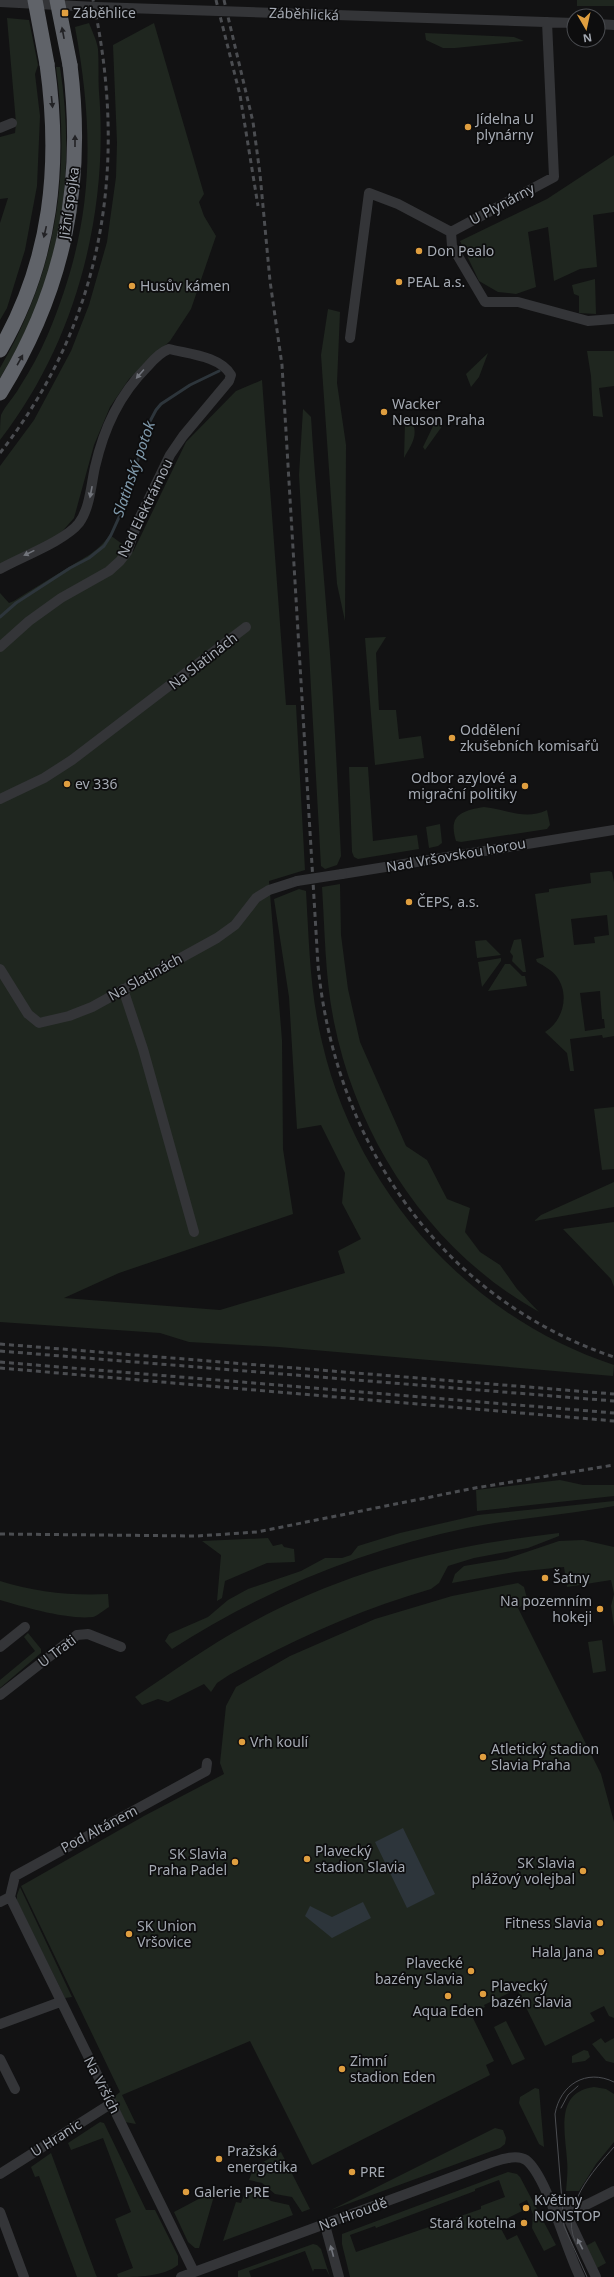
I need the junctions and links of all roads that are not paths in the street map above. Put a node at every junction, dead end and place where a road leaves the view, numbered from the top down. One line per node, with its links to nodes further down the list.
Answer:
1 (57, 0): 15 (highway, Jižní spojka, one-way to 1, bridge)
2 (0, 2): 3 (street, Záběhlická)
3 (35, 3): 4 (street, Záběhlická); 5 (street, Záběhlická, bridge); 12 (highway, Jižní spojka, one-way to 12, bridge)
4 (0, 9)
5 (547, 22): 6 (street, Záběhlická); 9 (street, U Plynárny)
6 (566, 23)
7 (12, 123): 8 (street)
8 (0, 128)
9 (450, 232): 10 (street); 11 (street)
10 (614, 319)
11 (350, 338)
12 (0, 350)
13 (232, 362): 14 (street, Nad Elektrárnou)
14 (231, 375): 16 (street, one-way to 16); 18 (street, Nad Elektrárnou)
15 (0, 393)
16 (0, 569)
17 (246, 627): 19 (street, Na Slatinách)
18 (0, 647)
19 (0, 799)
20 (614, 830): 21 (street, Nad Vršovskou horou, bridge)
21 (297, 882): 23 (street, Na Slatinách)
22 (0, 969): 23 (street, Na Slatinách)
23 (123, 989): 24 (street)
24 (194, 1232)
25 (25, 1627): 26 (street)
26 (0, 1647)
27 (121, 1647): 28 (street, U Trati)
28 (0, 1696)
29 (207, 1763): 30 (street, Pod Altánem)
30 (10, 1897): 31 (street); 32 (street, Na Vrších)
31 (0, 1902)
32 (60, 2002): 33 (street); 36 (street, Na Vrších)
33 (0, 2024)
34 (0, 2059): 35 (street)
35 (15, 2089)
36 (112, 2103): 37 (street, U Hranic); 42 (street, Na Vrších)
37 (0, 2174)
38 (614, 2191): 40 (street)
39 (0, 2212): 43 (street)
40 (560, 2212): 41 (street, Na Hroudě); 46 (street); 47 (street, one-way to 40)
41 (325, 2224): 42 (street, Na Hroudě); 45 (street, one-way to 41)
42 (194, 2272): 44 (street, Na Hroudě)
43 (24, 2277)
44 (181, 2277)
45 (339, 2277)
46 (580, 2277)
47 (596, 2277)

